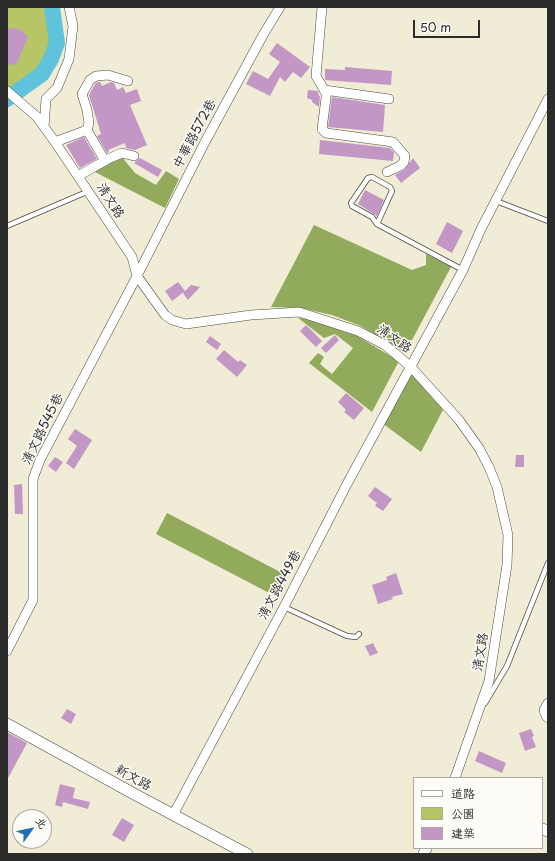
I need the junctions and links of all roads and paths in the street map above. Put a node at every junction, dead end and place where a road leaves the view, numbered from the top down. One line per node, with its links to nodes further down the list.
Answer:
1 (69, 7): 9 (street)
2 (280, 7): 22 (street, 中華路572巷)
3 (322, 7): 5 (street)
4 (128, 81): 10 (street)
5 (324, 90): 7 (street); 14 (street)
6 (8, 91): 9 (street, 清文路)
7 (389, 99)
8 (548, 99): 17 (street, 清文路449巷)
9 (44, 127): 11 (street, 清文路)
10 (87, 130): 11 (street); 13 (street)
11 (54, 142): 15 (street, 清文路)
12 (134, 156): 13 (street)
13 (105, 161): 15 (street)
14 (387, 172)
15 (78, 176): 16 (street, 清文路)
16 (89, 192): 20 (lane); 22 (street, 清文路)
17 (496, 202): 18 (lane); 21 (street, 清文路449巷)
18 (548, 220)
19 (377, 224): 19 (lane); 21 (lane)
20 (7, 226)
21 (462, 270): 23 (street, 清文路449巷)
22 (137, 276): 23 (street, 清文路); 27 (street, 清文路545巷)
23 (411, 367): 25 (street, 清文路449巷); 30 (street, 清文路)
24 (548, 563): 30 (lane)
25 (284, 607): 26 (lane); 33 (street, 清文路449巷)
26 (359, 634)
27 (7, 651)
28 (548, 702): 29 (street)
29 (548, 718)
30 (475, 720): 32 (street, 清文路)
31 (7, 724): 33 (street, 新文路)
32 (455, 777)
33 (173, 815): 34 (street, 新文路)
34 (247, 854)

